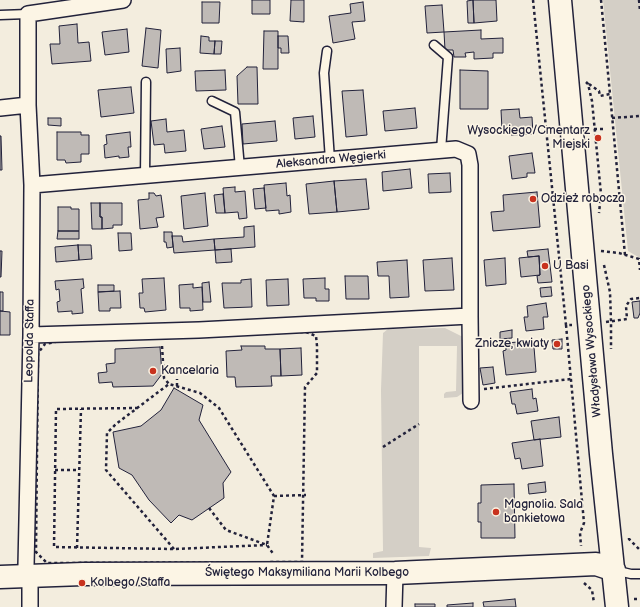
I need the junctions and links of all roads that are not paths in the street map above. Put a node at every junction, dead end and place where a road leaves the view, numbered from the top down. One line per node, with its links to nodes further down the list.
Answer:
1 (123, 0): 3 (street)
2 (560, 0): 19 (street, Władysława Wysockiego)
3 (28, 14): 4 (lane); 9 (street, Leopolda Staffa)
4 (0, 15)
5 (434, 45): 11 (lane)
6 (327, 51): 12 (lane)
7 (146, 82): 14 (lane)
8 (212, 101): 13 (lane)
9 (28, 105): 10 (street); 15 (street, Leopolda Staffa)
10 (0, 108)
11 (441, 150): 12 (street, Aleksandra Węgierki); 16 (street, Aleksandra Węgierki)
12 (330, 160): 13 (street, Aleksandra Węgierki)
13 (240, 168): 14 (street, Aleksandra Węgierki)
14 (145, 176): 15 (street, Aleksandra Węgierki)
15 (32, 185): 17 (street, Leopolda Staffa)
16 (470, 316): 17 (street); 18 (street, Aleksandra Węgierki)
17 (30, 335): 22 (street, Leopolda Staffa)
18 (471, 396)
19 (614, 570): 20 (street, Świętego Maksymiliana Marii Kolbego); 21 (lane); 26 (street, Władysława Wysockiego)
20 (395, 573): 22 (street, Świętego Maksymiliana Marii Kolbego); 25 (street)
21 (640, 574)
22 (28, 576): 23 (street, Świętego Maksymiliana Marii Kolbego); 24 (street, Leopolda Staffa)
23 (0, 577)
24 (30, 607)
25 (394, 607)
26 (617, 607)

